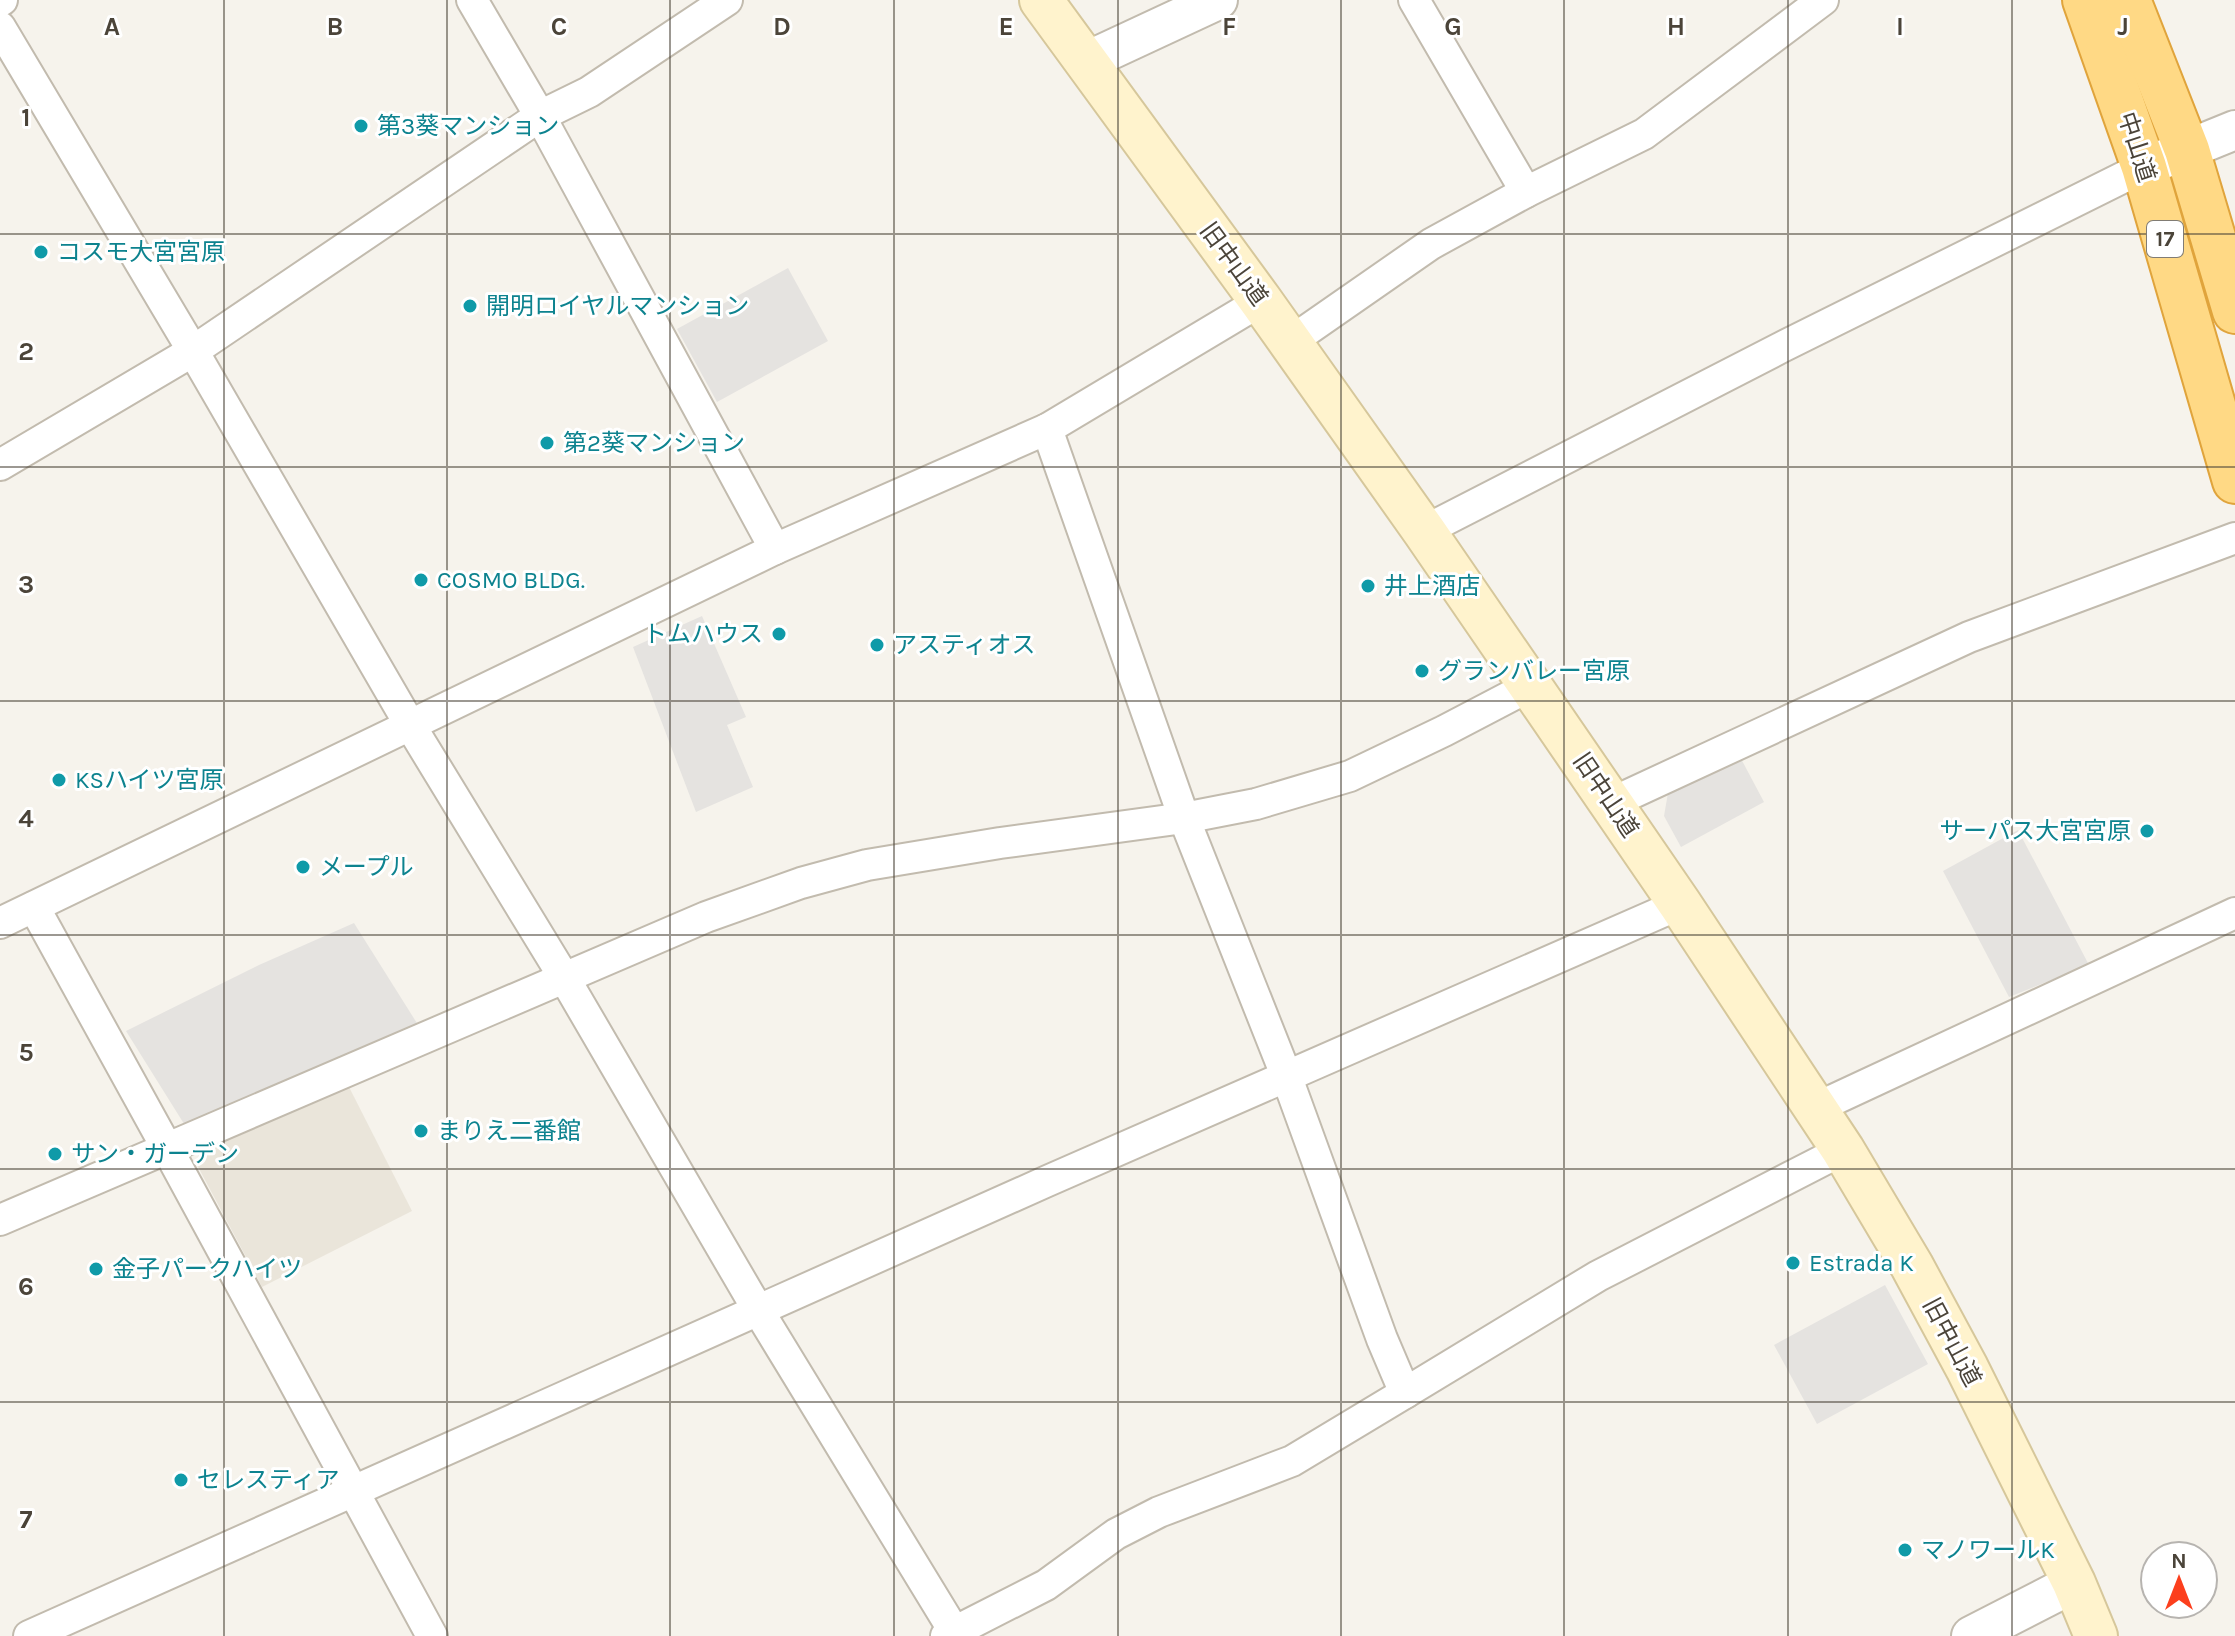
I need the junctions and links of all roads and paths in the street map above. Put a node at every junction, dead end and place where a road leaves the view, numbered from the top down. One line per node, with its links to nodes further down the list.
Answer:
1 (472, 0): 11 (street)
2 (727, 0): 11 (street)
3 (1041, 0): 10 (main road, 旧中山道)
4 (1218, 0): 10 (street)
5 (1414, 0): 15 (street)
6 (1823, 0): 15 (street)
7 (2085, 0): 14 (highway, 中山道 / 17)
8 (2128, 0): 13 (highway, 中山道 / 17)
9 (0, 27): 19 (street)
10 (1087, 61): 16 (main road, 旧中山道)
11 (540, 116): 19 (street); 25 (street)
12 (2235, 130): 13 (street)
13 (2187, 150): 14 (street); 17 (highway, 中山道 / 17)
14 (2144, 167): 22 (highway, 中山道 / 17); 23 (street)
15 (1526, 192): 18 (street)
16 (1261, 301): 18 (main road, 旧中山道); 20 (street)
17 (2235, 311)
18 (1290, 342): 23 (main road, 旧中山道)
19 (193, 351): 21 (street); 27 (street)
20 (1047, 429): 25 (street); 29 (street)
21 (0, 465)
22 (2235, 481)
23 (1424, 531): 26 (main road, 旧中山道)
24 (2235, 538): 28 (street)
25 (775, 549): 27 (street)
26 (1530, 686): 28 (main road, 旧中山道); 29 (street)
27 (410, 725): 31 (street); 34 (street)
28 (1611, 803): 30 (main road, 旧中山道)
29 (1184, 818): 34 (street); 35 (street)
30 (1680, 904): 35 (street); 36 (main road, 旧中山道)
31 (34, 907): 33 (street); 37 (street)
32 (2235, 913): 36 (street)
33 (0, 923)
34 (565, 979): 37 (street); 40 (street)
35 (1286, 1075): 40 (street); 41 (street)
36 (1816, 1108): 38 (main road, 旧中山道)
37 (168, 1150): 39 (street); 42 (street)
38 (1843, 1150): 41 (street); 43 (main road, 旧中山道)
39 (0, 1220)
40 (758, 1310): 42 (street); 44 (street)
41 (1405, 1393): 44 (street)
42 (351, 1490): 45 (street); 46 (street)
43 (2074, 1583): 47 (street); 48 (main road, 旧中山道)
44 (953, 1634)
45 (29, 1636)
46 (432, 1636)
47 (1971, 1636)
48 (2096, 1636)

